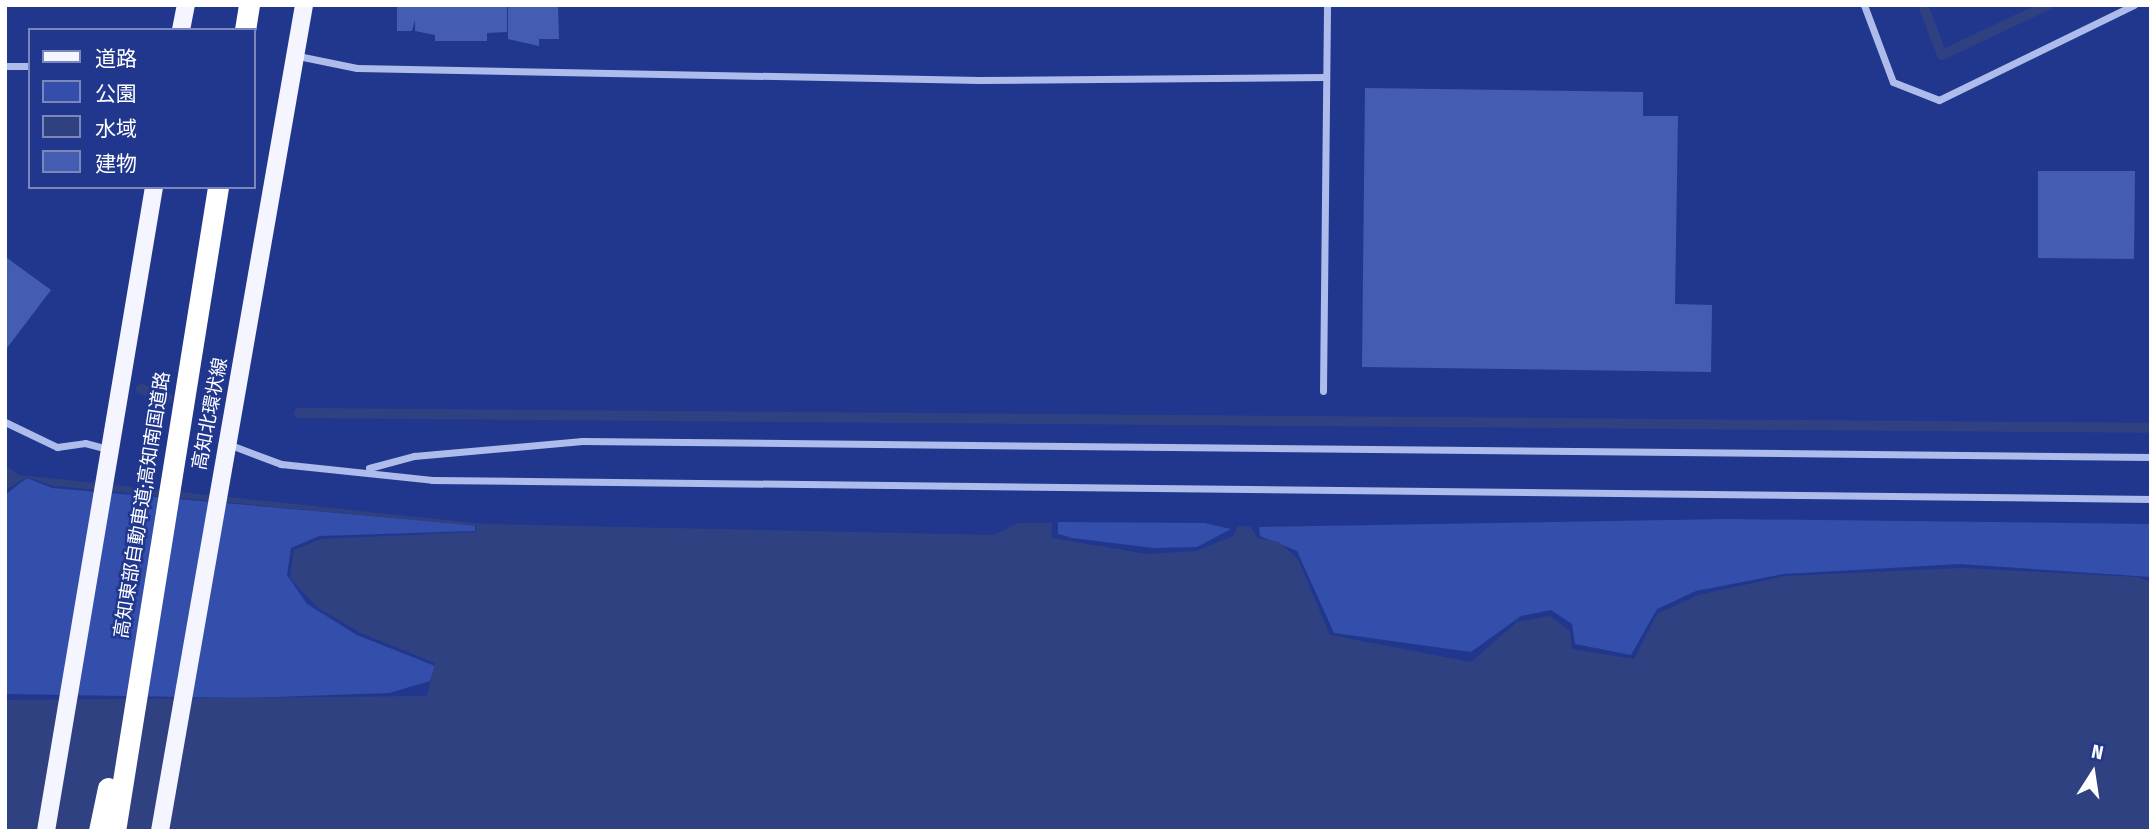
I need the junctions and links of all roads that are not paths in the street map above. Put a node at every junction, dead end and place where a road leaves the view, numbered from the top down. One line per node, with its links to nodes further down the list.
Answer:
1 (186, 5): 7 (main road)
2 (249, 5): 8 (highway)
3 (304, 5): 9 (main road, 高知北環状線)
4 (1327, 5): 12 (street)
5 (1864, 5): 6 (street)
6 (2134, 5)
7 (181, 28)
8 (245, 28)
9 (298, 56): 12 (street); 18 (main road, 高知北環状線)
10 (5, 66): 11 (street)
11 (28, 66)
12 (1326, 77): 15 (street)
13 (154, 189): 19 (main road)
14 (218, 189): 17 (highway, 高知東部自動車道;高知南国道路)
15 (1323, 391)
16 (5, 422): 19 (street)
17 (174, 439): 24 (highway); 25 (highway, 高知東部自動車道;高知南国道路)
18 (226, 443): 21 (street); 26 (main road, 高知北環状線)
19 (109, 449): 23 (main road)
20 (2151, 457): 21 (street)
21 (364, 469): 22 (street)
22 (2151, 499)
23 (46, 831)
24 (99, 831)
25 (115, 831)
26 (160, 831)

